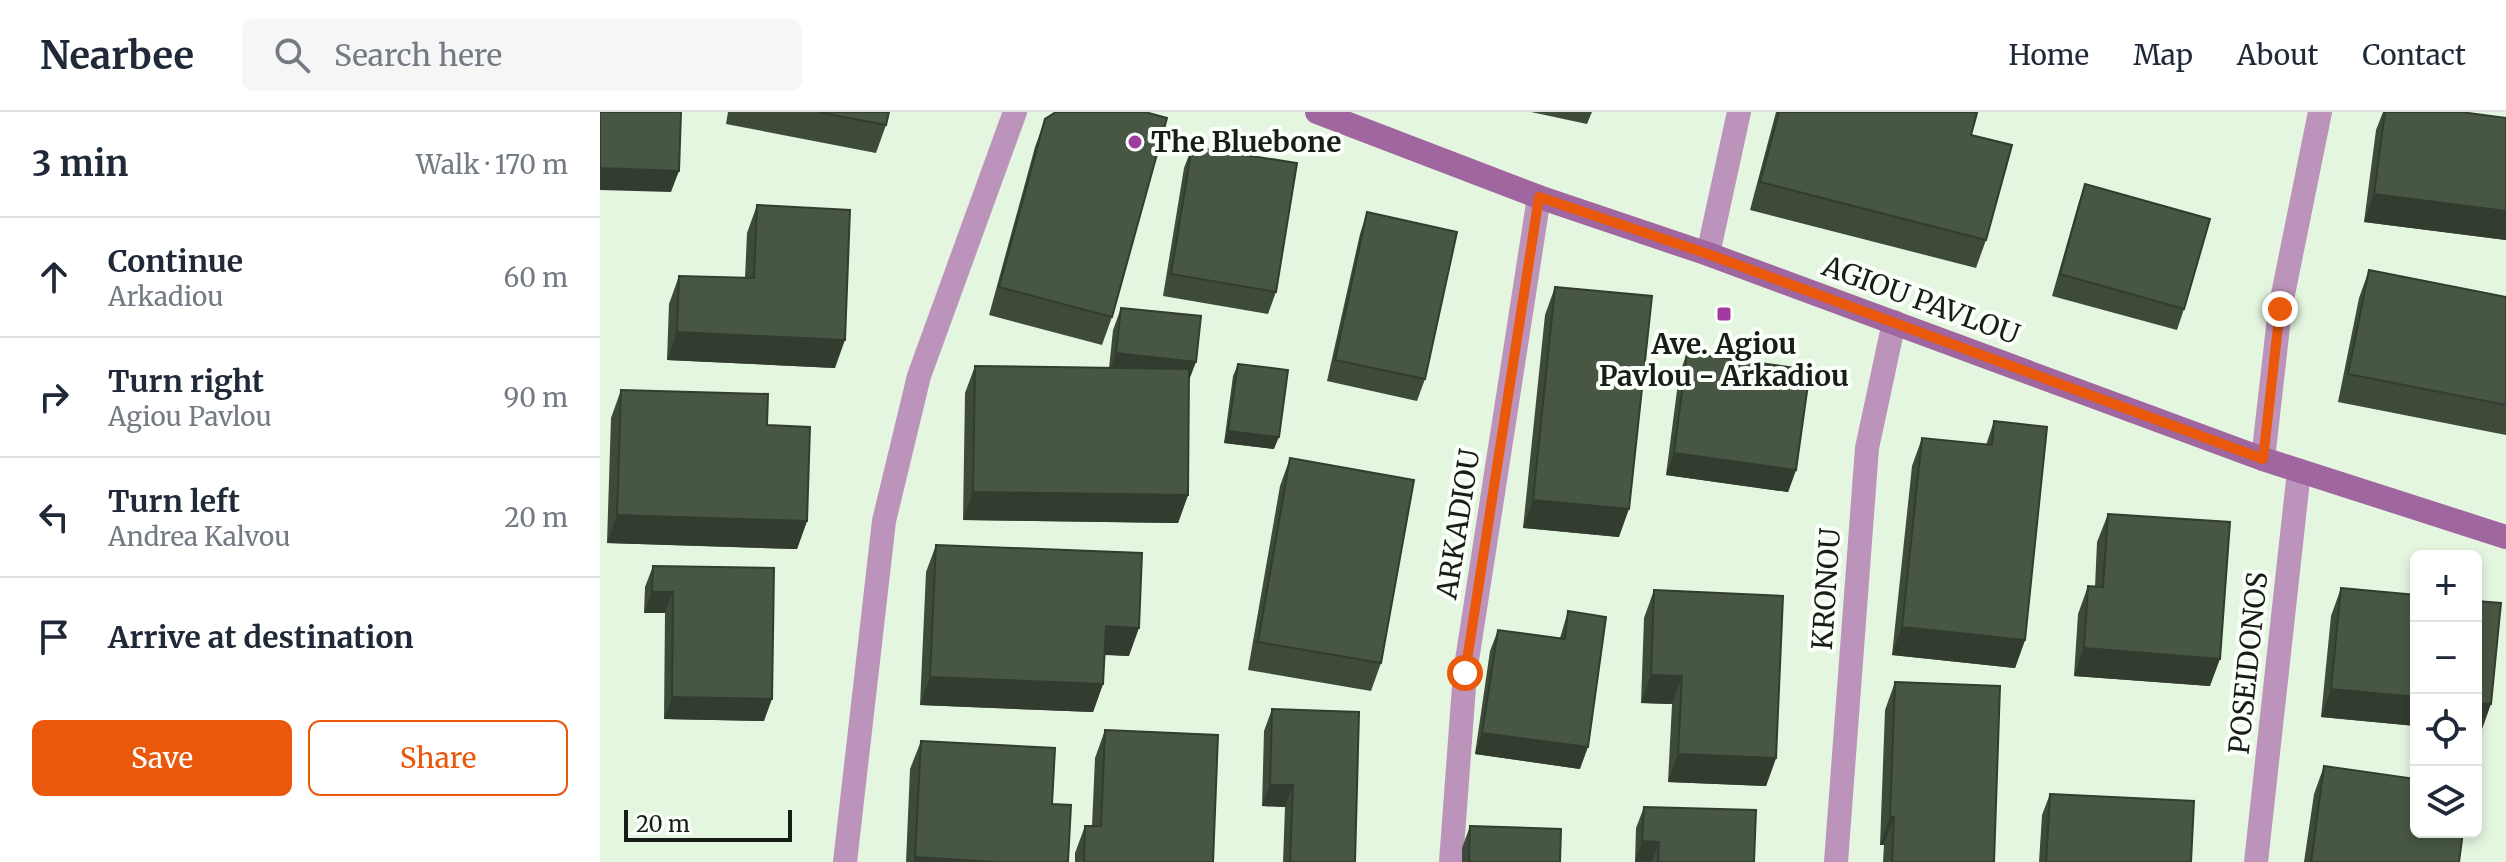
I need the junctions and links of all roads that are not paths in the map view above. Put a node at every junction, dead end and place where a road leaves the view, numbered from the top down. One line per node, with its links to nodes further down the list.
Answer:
1 (1015, 112): 11 (street)
2 (1317, 112): 5 (main road, AGIOU PAVLOU)
3 (1739, 112): 6 (street)
4 (2320, 112): 8 (street)
5 (1539, 197): 6 (main road, AGIOU PAVLOU); 12 (street, ARKADIOU)
6 (1708, 254): 7 (main road, AGIOU PAVLOU)
7 (1894, 322): 8 (main road, AGIOU PAVLOU); 13 (street, KRONOU)
8 (2263, 459): 9 (main road, AGIOU PAVLOU)
9 (2299, 471): 10 (main road, AGIOU PAVLOU); 14 (street, POSEIDONOS)
10 (2506, 537)
11 (845, 862)
12 (1451, 862)
13 (1836, 862)
14 (2256, 862)

